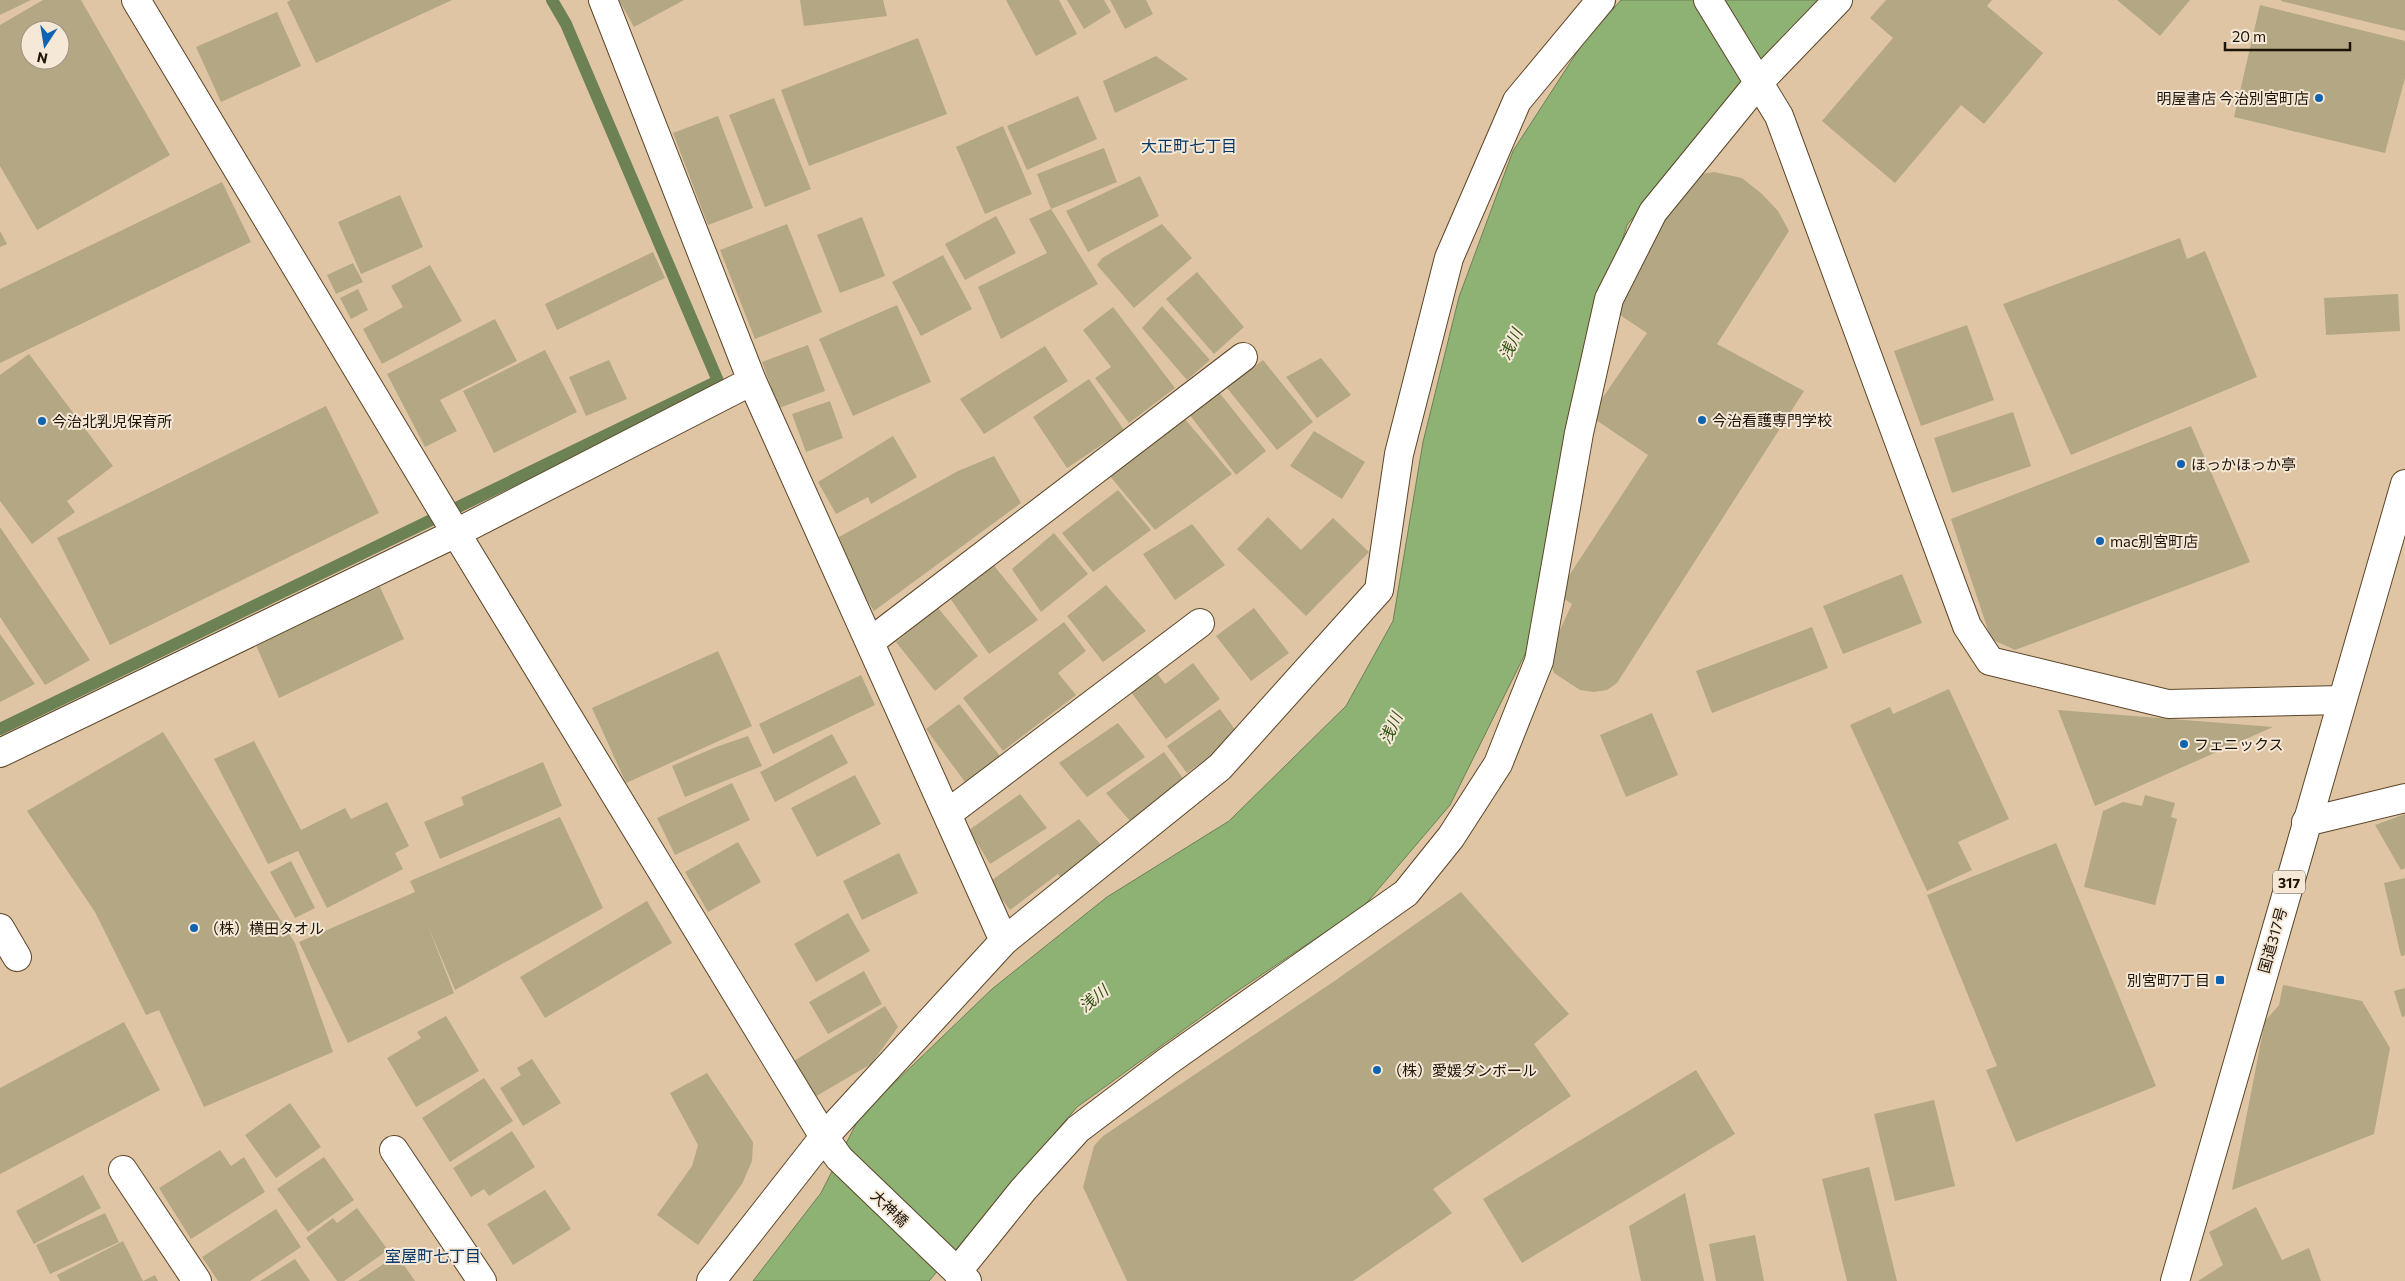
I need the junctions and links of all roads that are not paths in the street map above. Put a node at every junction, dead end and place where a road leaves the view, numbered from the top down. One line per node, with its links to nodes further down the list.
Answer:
1 (136, 0): 10 (main road, 大神橋)
2 (603, 0): 8 (main road)
3 (1601, 0): 19 (main road)
4 (1708, 0): 6 (main road)
5 (1838, 0): 6 (main road)
6 (1754, 74): 13 (main road); 24 (main road)
7 (1243, 357): 12 (main road)
8 (752, 381): 10 (main road); 12 (main road)
9 (2405, 484): 13 (main road, 国道317号 / 317)
10 (456, 533): 14 (main road); 21 (main road, 大神橋)
11 (1200, 623): 16 (main road)
12 (870, 642): 16 (main road)
13 (2342, 700): 17 (main road, 国道317号 / 317)
14 (0, 753)
15 (2405, 798): 17 (main road)
16 (947, 814): 19 (main road)
17 (2306, 822): 28 (main road, 国道317号 / 317)
18 (0, 928): 20 (main road)
19 (1004, 941): 21 (main road)
20 (17, 957)
21 (831, 1147): 24 (main road, 大神橋); 27 (main road)
22 (394, 1150): 26 (main road)
23 (123, 1170): 25 (main road)
24 (955, 1270)
25 (196, 1281)
26 (482, 1281)
27 (711, 1281)
28 (2175, 1281)

